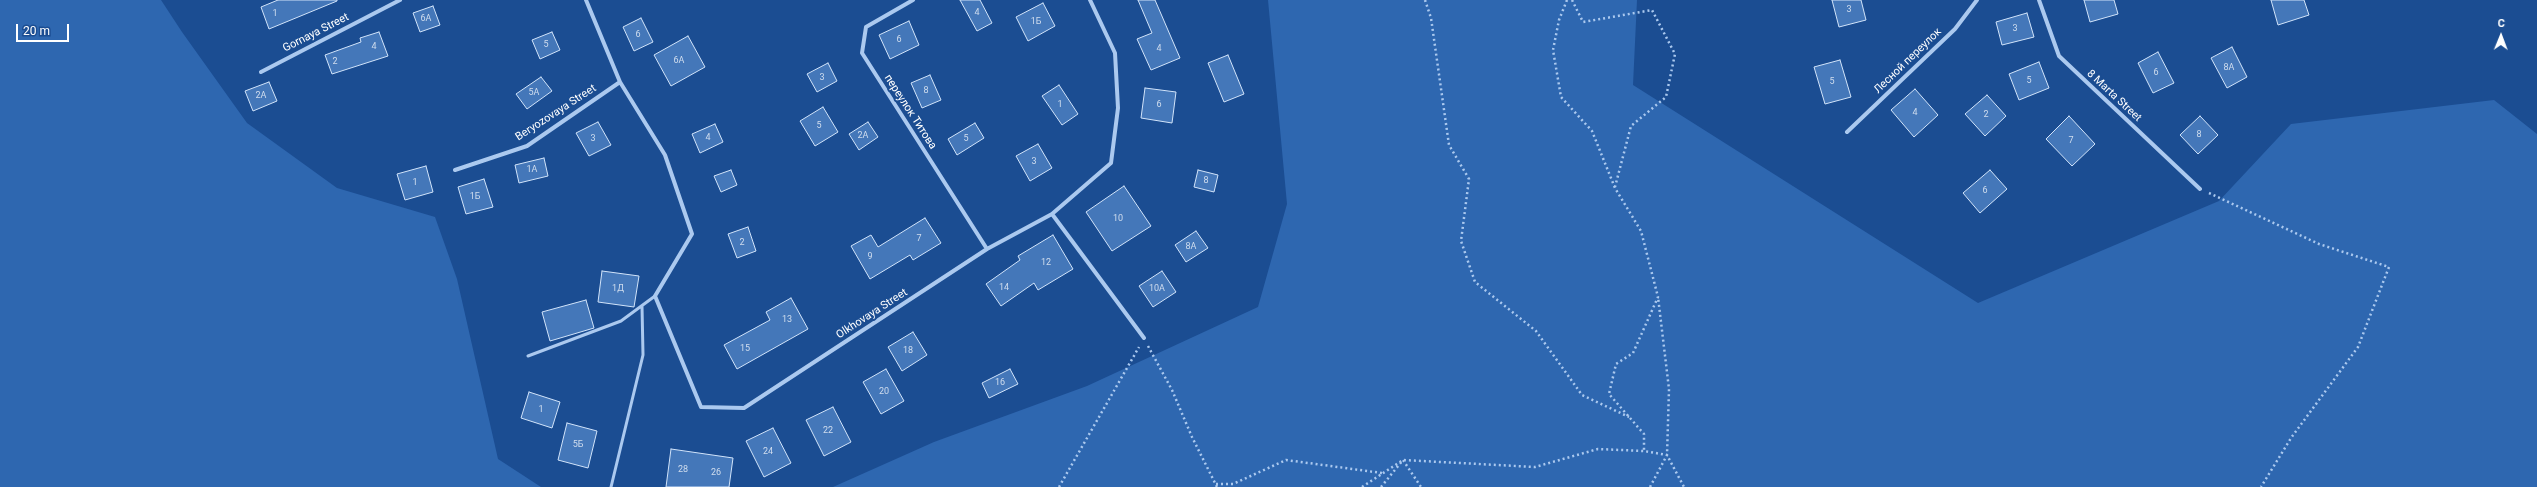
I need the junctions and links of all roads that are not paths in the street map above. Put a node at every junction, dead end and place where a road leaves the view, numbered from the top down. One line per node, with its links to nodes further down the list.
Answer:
1 (400, 0): 7 (street, Gornaya Street)
2 (586, 0): 8 (street)
3 (913, 0): 13 (street, переулок Титова)
4 (1090, 0): 12 (street, Olkhovaya Street)
5 (1977, 0): 9 (street, Лесной переулок)
6 (2039, 0): 11 (street, 8 Marta Street)
7 (261, 72)
8 (620, 82): 10 (street, Beryozovaya Street); 14 (street)
9 (1847, 132)
10 (455, 170)
11 (2200, 189)
12 (1052, 214): 13 (street, Olkhovaya Street); 16 (street)
13 (987, 249): 14 (street, Olkhovaya Street)
14 (655, 296): 15 (lane)
15 (642, 306): 17 (lane); 18 (lane)
16 (1144, 338)
17 (528, 356)
18 (611, 487)

